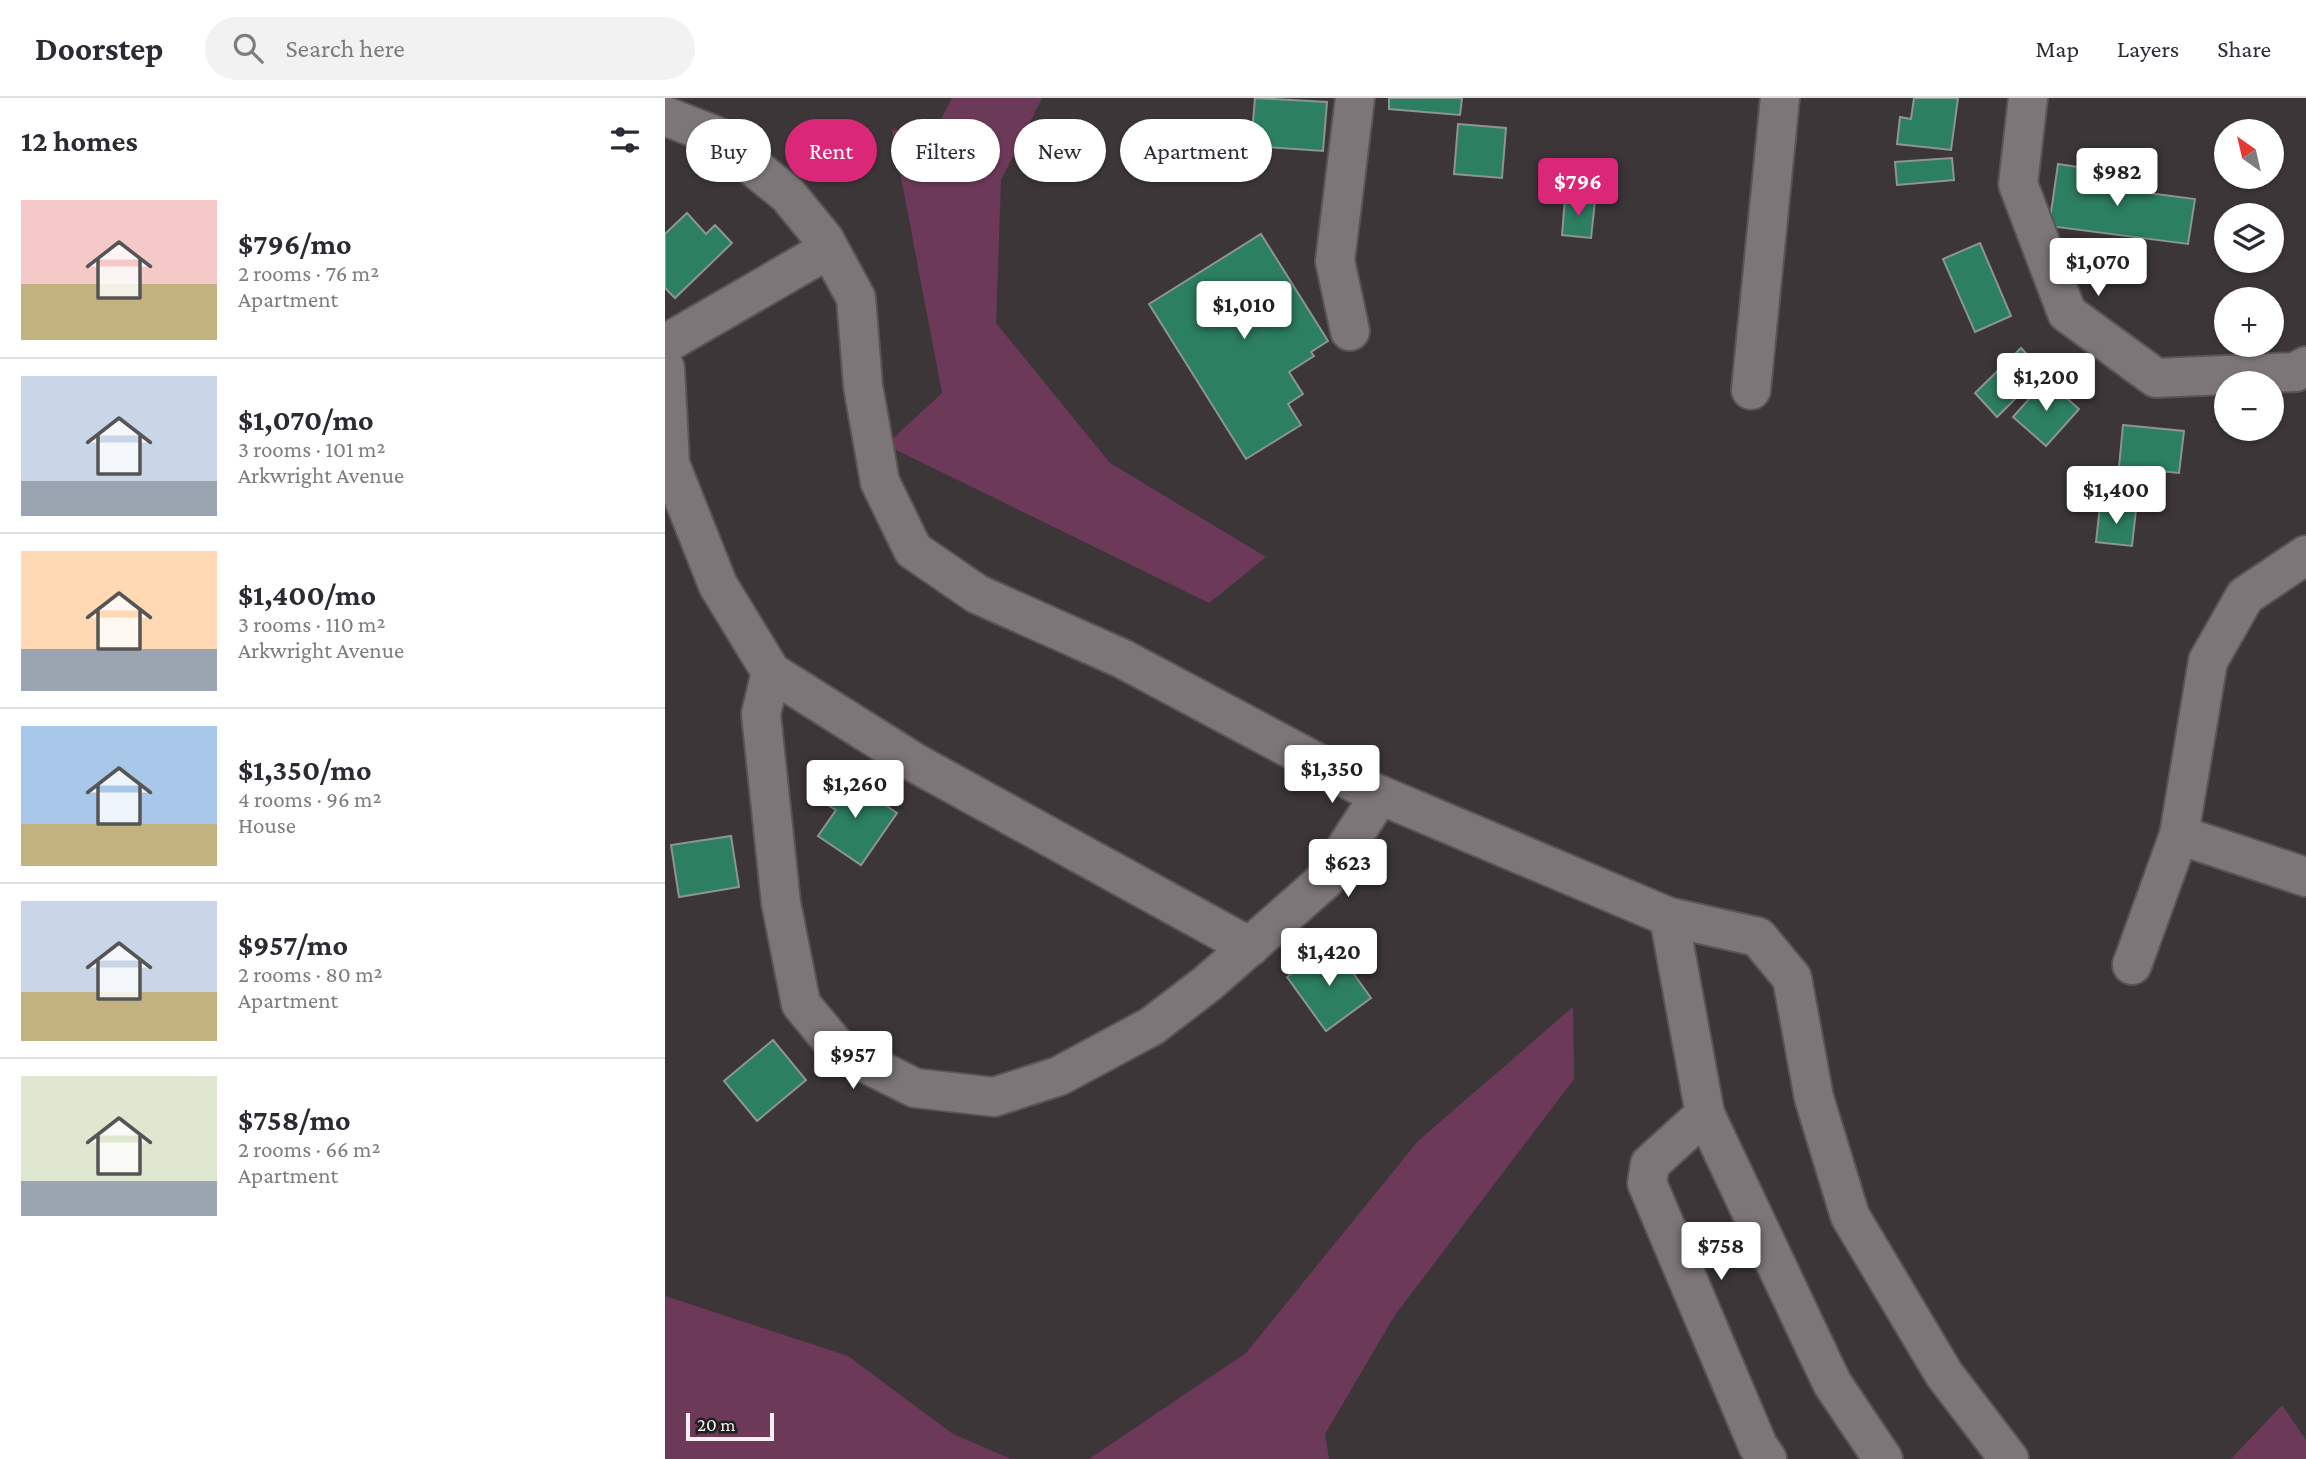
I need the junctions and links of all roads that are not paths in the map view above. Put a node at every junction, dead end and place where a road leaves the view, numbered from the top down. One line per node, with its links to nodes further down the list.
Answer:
1 (1355, 98): 6 (street)
2 (1780, 98): 10 (street)
3 (2028, 98): 8 (street)
4 (665, 116): 5 (street)
5 (829, 249): 7 (street); 13 (street)
6 (1350, 331)
7 (665, 344)
8 (2306, 366)
9 (665, 368): 12 (street)
10 (1751, 390)
11 (2306, 555): 14 (street)
12 (771, 673): 17 (street); 17 (street)
13 (1380, 795): 16 (street); 17 (street)
14 (2179, 835): 15 (street); 18 (street)
15 (2306, 877)
16 (1669, 917): 19 (street); 22 (street)
17 (1249, 947)
18 (2132, 965)
19 (1705, 1114): 20 (street); 21 (street)
20 (1767, 1459)
21 (1883, 1459)
22 (2009, 1459)

